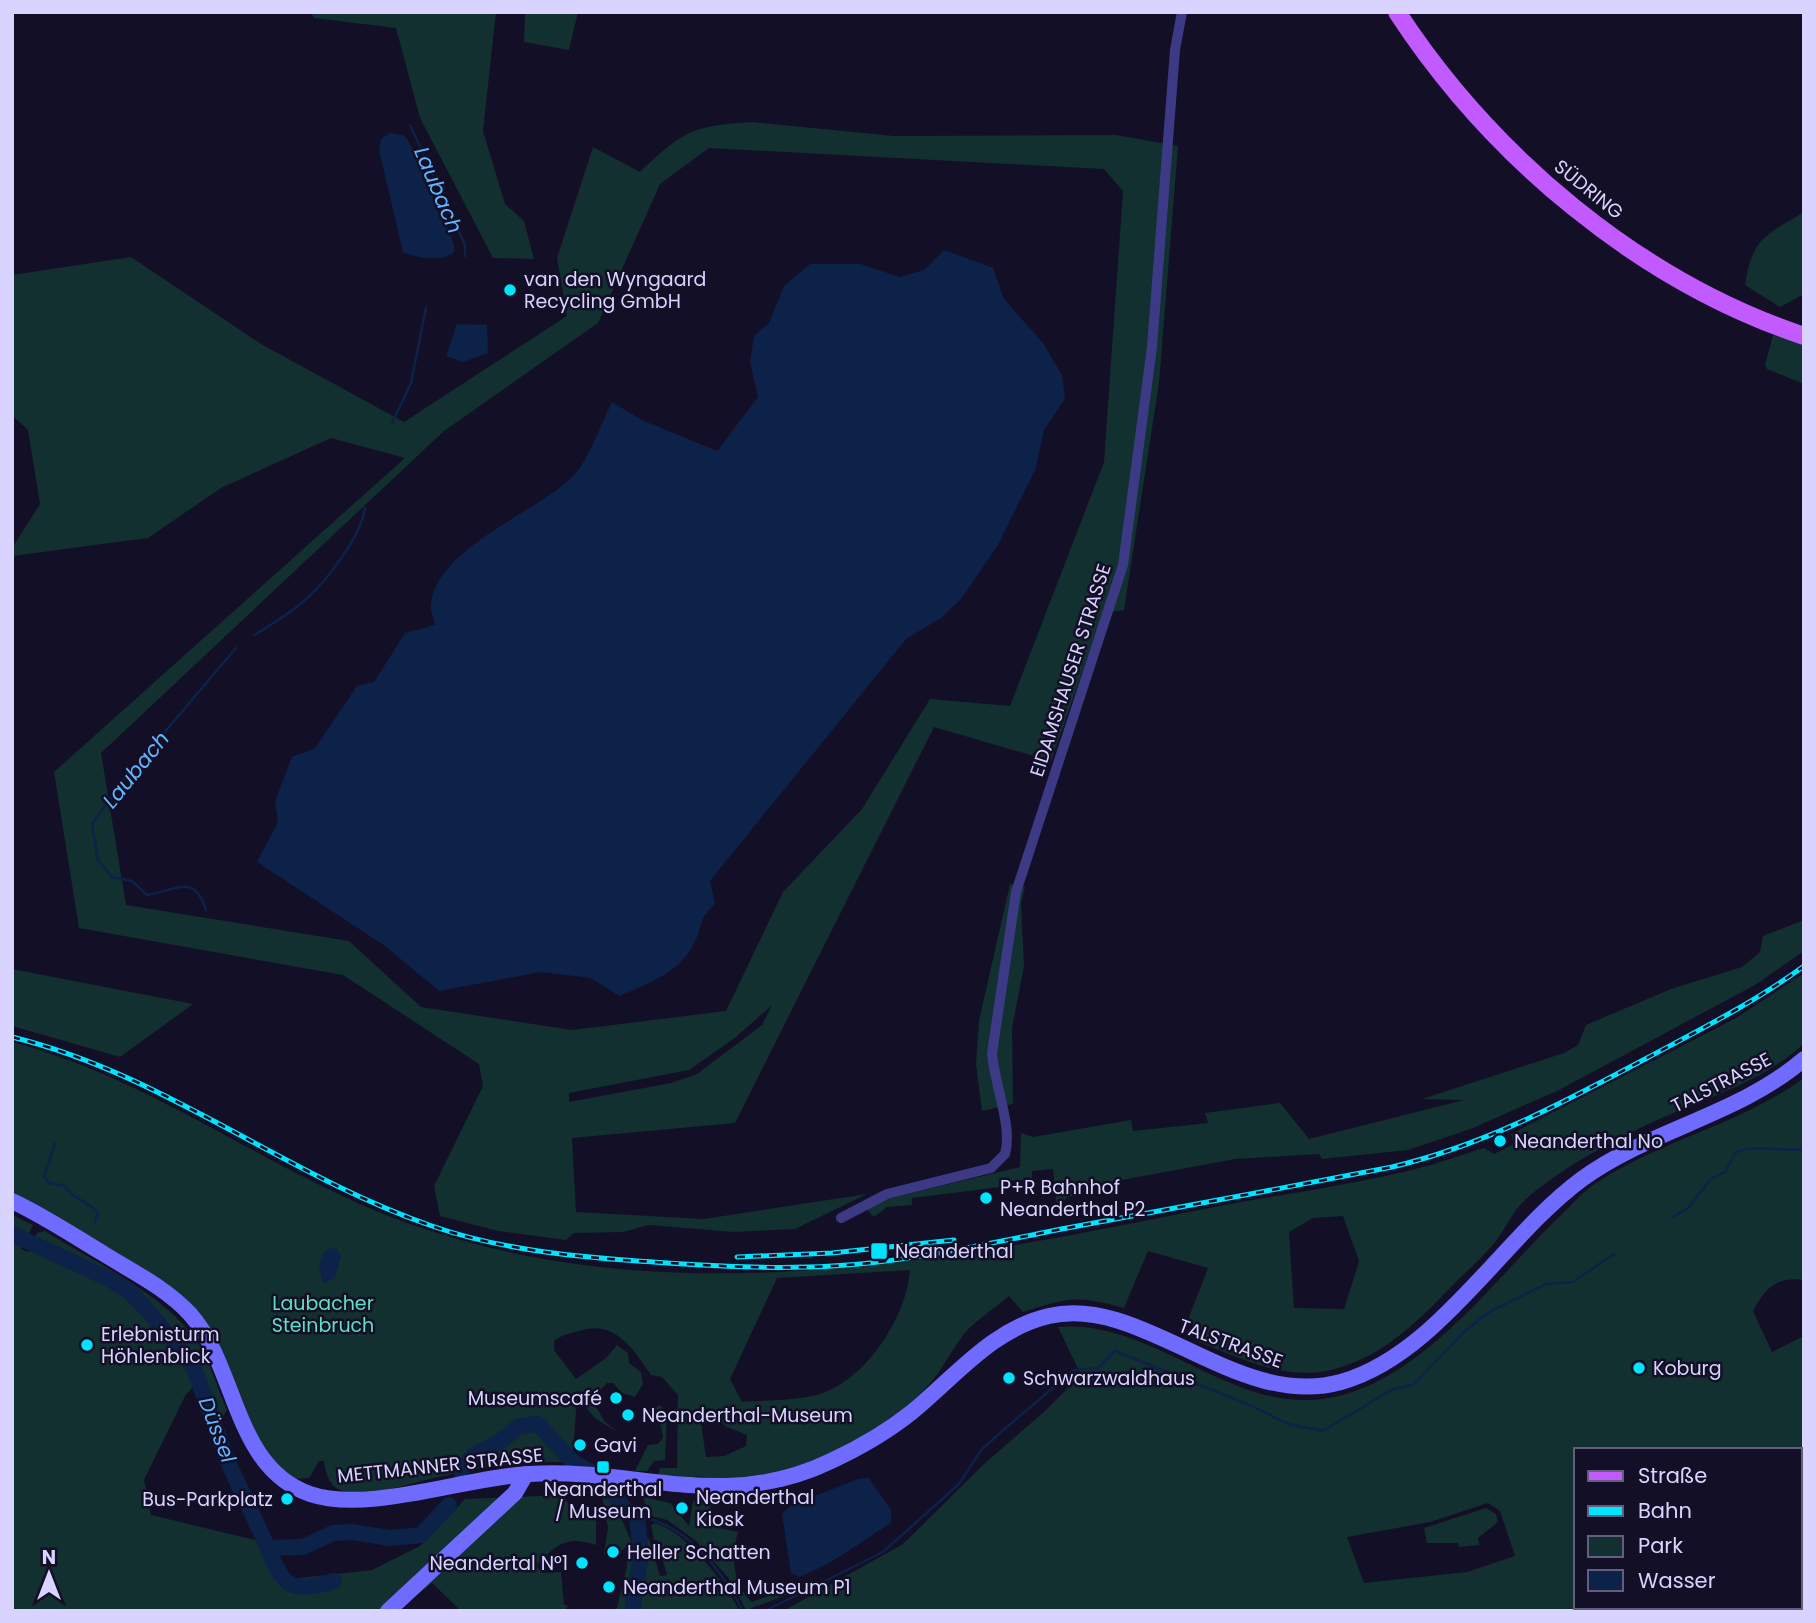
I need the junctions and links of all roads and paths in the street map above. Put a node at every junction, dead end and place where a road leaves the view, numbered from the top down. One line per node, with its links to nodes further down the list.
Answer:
1 (1182, 12): 6 (street, EIDAMSHAUSER STRASSE)
2 (1397, 12): 3 (main road, SÜDRING)
3 (1804, 336)
4 (1804, 1059): 8 (main road, TALSTRASSE)
5 (12, 1201): 7 (main road, METTMANNER STRASSE)
6 (841, 1218)
7 (526, 1474): 8 (main road, METTMANNER STRASSE); 9 (main road)
8 (592, 1477)
9 (388, 1611)

